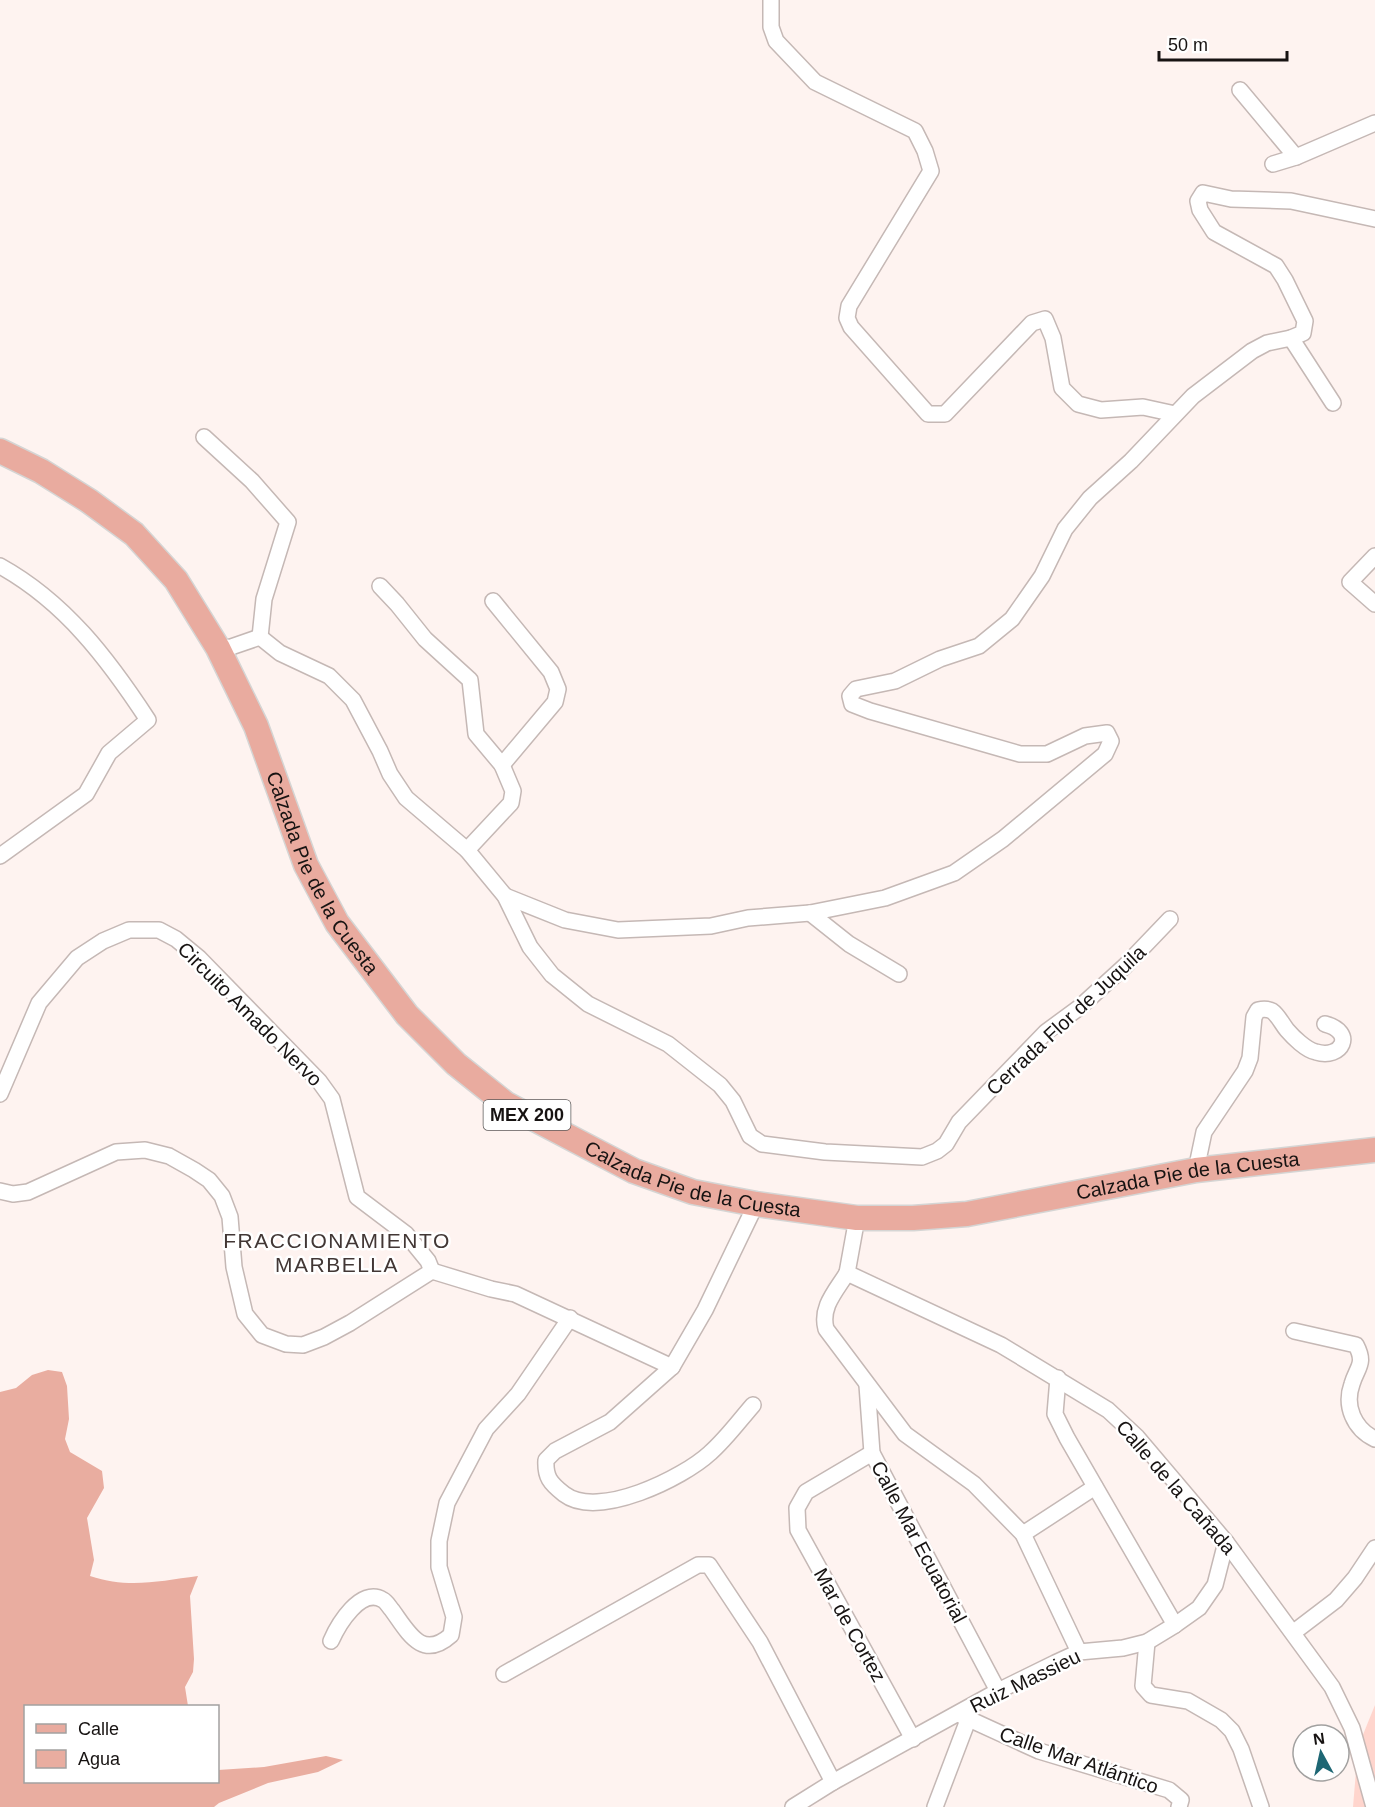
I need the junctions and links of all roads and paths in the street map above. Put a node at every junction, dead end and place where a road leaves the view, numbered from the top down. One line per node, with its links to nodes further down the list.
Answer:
1 (771, 0): 9 (street)
2 (1240, 90): 4 (street)
3 (1375, 123): 4 (street)
4 (1296, 158): 5 (street)
5 (1273, 164)
6 (1375, 219): 7 (street)
7 (1286, 338): 8 (street); 9 (street)
8 (1333, 403)
9 (1175, 414): 23 (street)
10 (204, 437): 17 (street)
11 (0, 451): 18 (main road, Calzada Pie de la Cuesta / MEX 200)
12 (1375, 556): 16 (street)
13 (0, 566): 21 (street)
14 (380, 586): 19 (street)
15 (493, 601): 19 (street)
16 (1375, 604)
17 (260, 636): 18 (street); 20 (street)
18 (218, 648): 31 (main road, Calzada Pie de la Cuesta / MEX 200)
19 (502, 765): 20 (street)
20 (466, 850): 22 (street)
21 (0, 856)
22 (505, 896): 23 (street); 24 (street, Cerrada Flor de Juquila)
23 (810, 914): 25 (street)
24 (1170, 919)
25 (899, 974)
26 (1325, 1024): 29 (street)
27 (0, 1094): 33 (street, Circuito Amado Nervo)
28 (1375, 1150): 29 (main road, Calzada Pie de la Cuesta / MEX 200)
29 (1196, 1170): 32 (main road, Calzada Pie de la Cuesta / MEX 200)
30 (0, 1191): 33 (street)
31 (756, 1204): 32 (main road, Calzada Pie de la Cuesta / MEX 200); 37 (street)
32 (856, 1218): 34 (street)
33 (432, 1270): 35 (street)
34 (847, 1273): 38 (street, Calle de la Cañada); 39 (street)
35 (570, 1318): 37 (street); 49 (street)
36 (1294, 1331): 41 (street)
37 (672, 1367): 40 (street)
38 (1058, 1378): 43 (street); 45 (street, Calle de la Cañada)
39 (867, 1385): 42 (street, Calle Mar Ecuatorial); 44 (street)
40 (753, 1405)
41 (1375, 1439)
42 (872, 1453): 53 (street, Calle Mar Ecuatorial); 55 (street, Mar de Cortez)
43 (1095, 1487): 44 (street); 47 (street)
44 (1023, 1534): 51 (street)
45 (1226, 1542): 47 (street, Ruiz Massieu); 48 (street, Calle de la Cañada)
46 (1375, 1548): 48 (street)
47 (1174, 1625): 50 (street, Ruiz Massieu)
48 (1294, 1632): 61 (street, Calle de la Cañada)
49 (331, 1641)
50 (1147, 1642): 51 (street, Ruiz Massieu); 60 (street)
51 (1079, 1652): 53 (street, Ruiz Massieu)
52 (504, 1674): 56 (street)
53 (998, 1691): 54 (street, Ruiz Massieu)
54 (963, 1717): 55 (street, Ruiz Massieu); 58 (street); 59 (street, Calle Mar Atlántico)
55 (914, 1739): 56 (street, Ruiz Massieu)
56 (833, 1782): 57 (street, Ruiz Massieu)
57 (793, 1807)
58 (935, 1807)
59 (1179, 1807)
60 (1261, 1807)
61 (1374, 1807)

